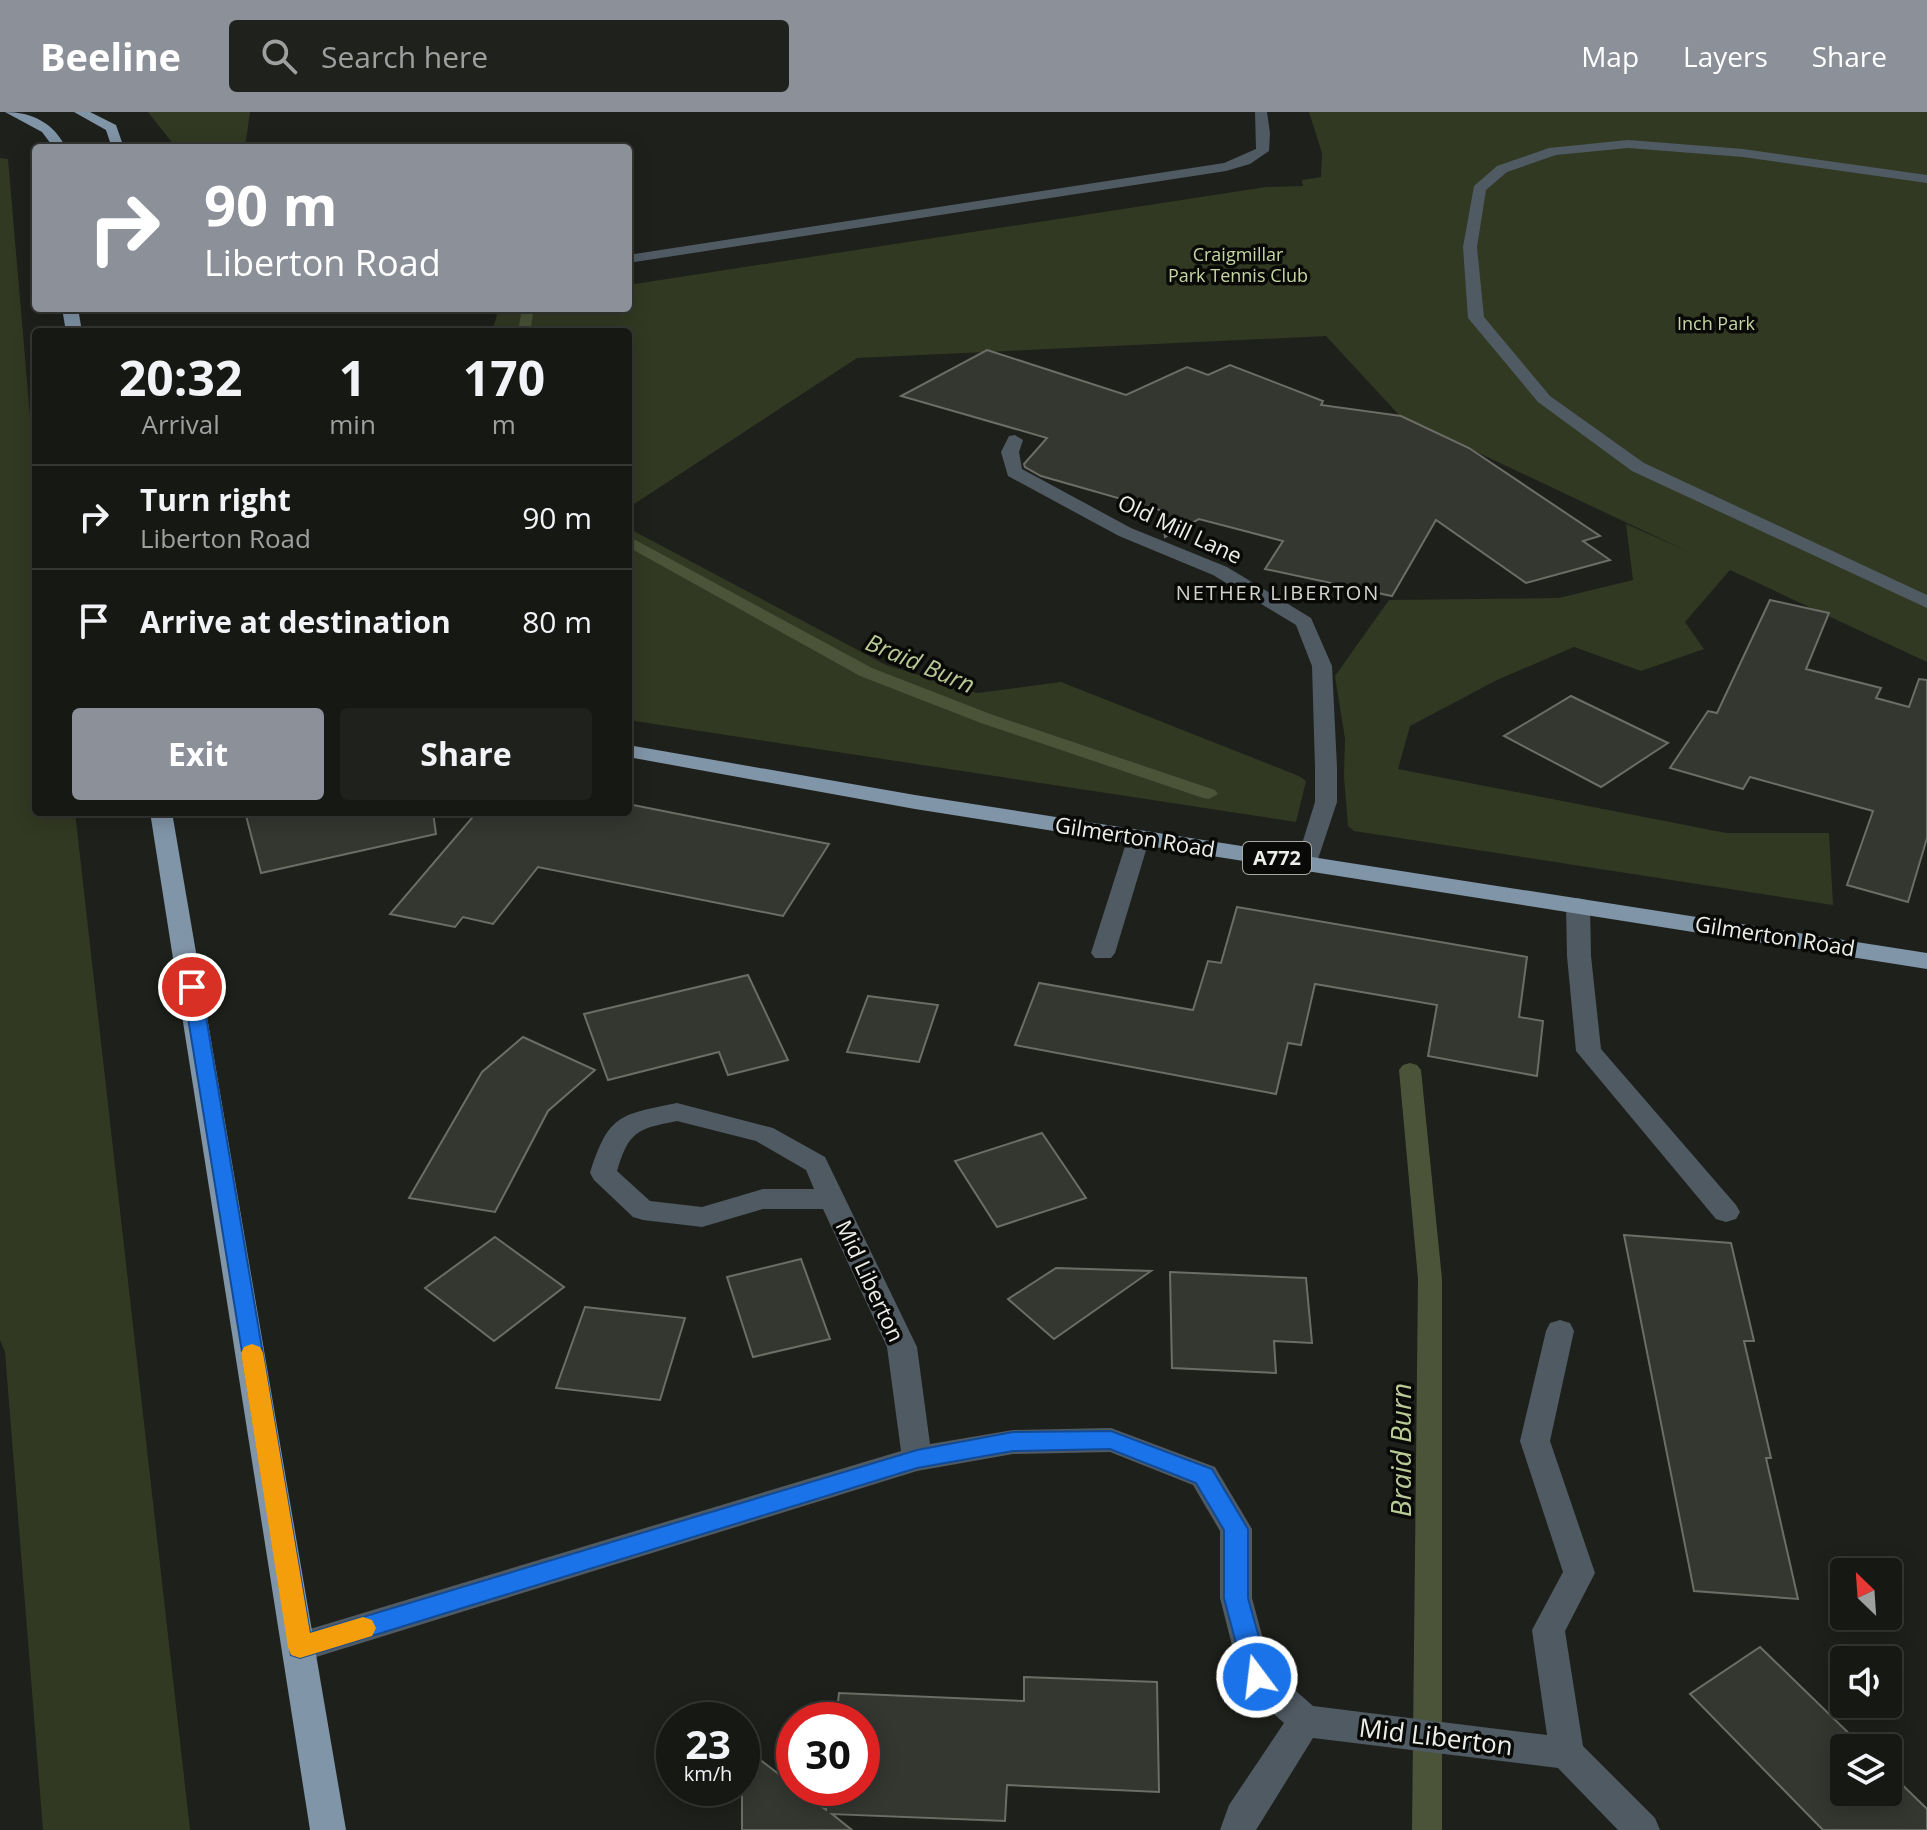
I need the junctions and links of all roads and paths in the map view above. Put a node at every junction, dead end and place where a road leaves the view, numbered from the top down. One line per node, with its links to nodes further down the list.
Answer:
1 (11, 112): 5 (main road)
2 (80, 112): 4 (main road)
3 (1261, 112): 8 (street)
4 (92, 114): 6 (main road)
5 (58, 144)
6 (117, 144)
7 (1927, 179): 10 (street)
8 (632, 258)
9 (1015, 440): 14 (street, Old Mill Lane)
10 (1927, 602)
11 (632, 752): 13 (main road, Gilmerton Road / A772)
12 (162, 816): 22 (main road)
13 (1139, 837): 14 (main road, Gilmerton Road / A772); 16 (street)
14 (1307, 863): 15 (main road, Gilmerton Road / A772)
15 (1578, 905): 17 (main road, Gilmerton Road / A772); 19 (street)
16 (1103, 953)
17 (1927, 961)
18 (833, 1199): 18 (street, Mid Liberton); 21 (street, Mid Liberton)
19 (1726, 1212)
20 (1560, 1331): 24 (street)
21 (917, 1459): 22 (street); 23 (street)
22 (300, 1647): 25 (main road)
23 (1305, 1721): 24 (street, Mid Liberton); 26 (street)
24 (1567, 1753): 27 (street)
25 (328, 1830)
26 (1238, 1830)
27 (1642, 1830)

